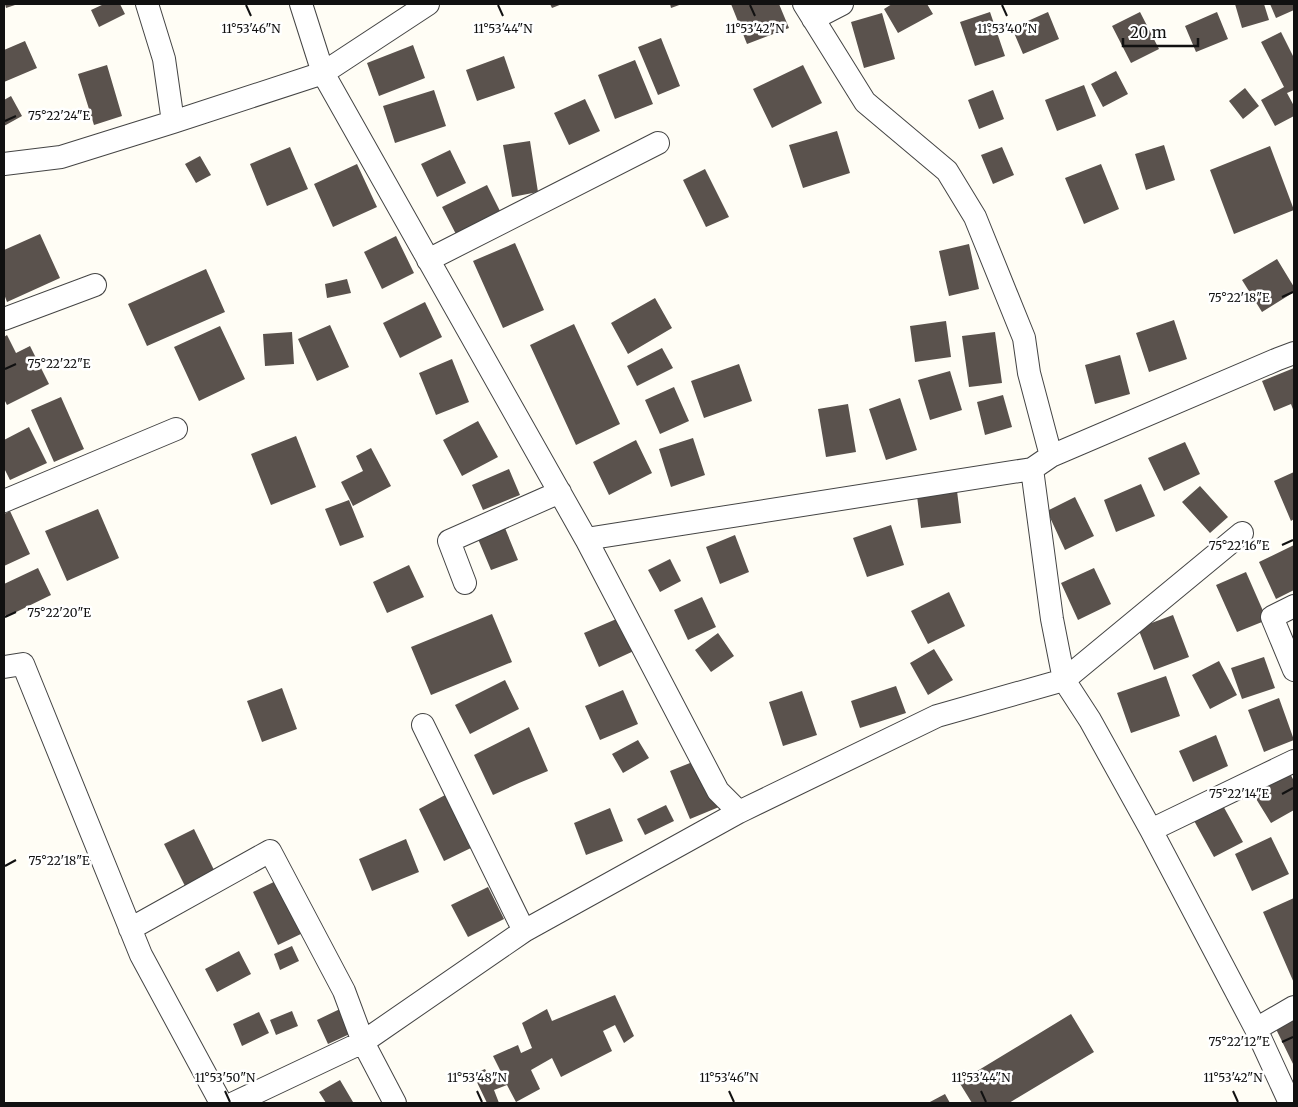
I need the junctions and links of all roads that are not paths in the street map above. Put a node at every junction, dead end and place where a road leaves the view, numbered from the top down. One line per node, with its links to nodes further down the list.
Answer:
1 (147, 4): 7 (street)
2 (301, 4): 6 (street)
3 (428, 4): 6 (street)
4 (842, 4): 5 (street)
5 (809, 11): 15 (street)
6 (323, 73): 7 (street); 10 (street)
7 (174, 122): 9 (street)
8 (658, 142): 10 (street)
9 (4, 164)
10 (428, 260): 17 (street)
11 (94, 285): 12 (street)
12 (4, 319)
13 (1294, 353): 15 (street)
14 (176, 429): 18 (street)
15 (1050, 456): 16 (street)
16 (1032, 469): 20 (street); 25 (street)
17 (560, 492): 20 (street); 21 (street)
18 (4, 501)
19 (1242, 533): 25 (street)
20 (586, 539): 28 (street)
21 (465, 583)
22 (1294, 606): 24 (street)
23 (4, 667): 30 (street)
24 (1294, 670)
25 (1064, 680): 28 (street); 29 (street)
26 (423, 725): 31 (street)
27 (1294, 761): 29 (street)
28 (739, 812): 31 (street)
29 (1151, 830): 33 (street)
30 (130, 929): 34 (street); 35 (street)
31 (524, 931): 34 (street)
32 (1294, 1007): 33 (street)
33 (1256, 1029): 38 (street)
34 (363, 1042): 36 (street); 37 (street)
35 (221, 1103)
36 (234, 1103)
37 (395, 1103)
38 (1290, 1103)

